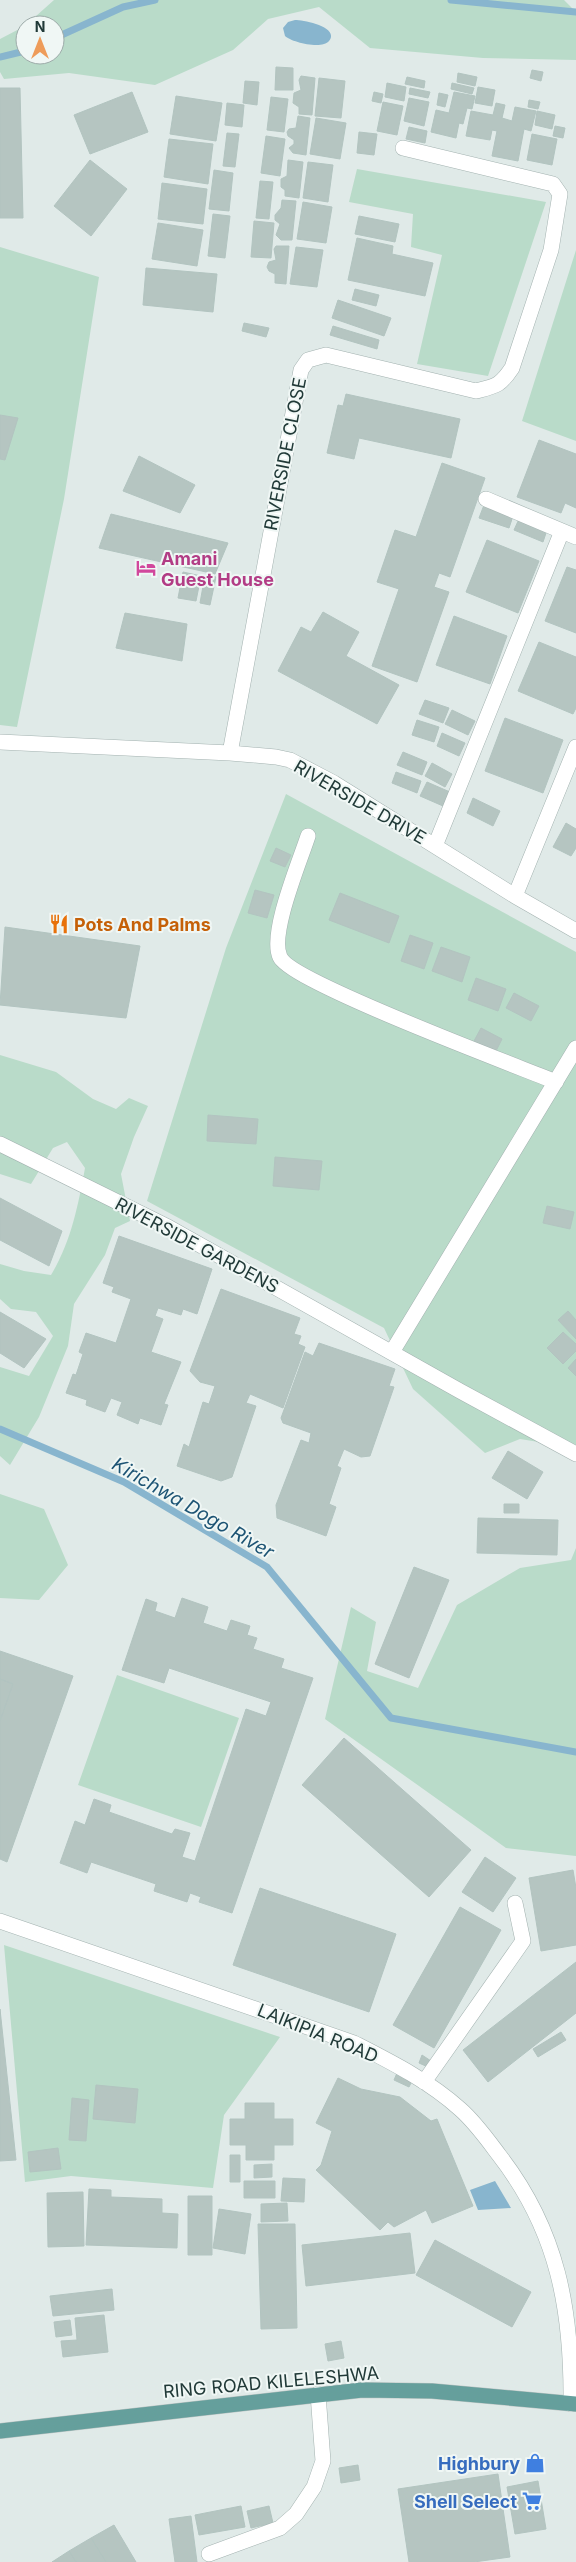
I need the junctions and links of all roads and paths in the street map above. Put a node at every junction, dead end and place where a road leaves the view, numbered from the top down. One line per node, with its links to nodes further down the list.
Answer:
1 (403, 148): 6 (street, RIVERSIDE CLOSE)
2 (486, 499): 3 (street)
3 (569, 534): 8 (street)
4 (0, 742): 6 (street, RIVERSIDE DRIVE)
5 (576, 747): 9 (street)
6 (230, 753): 8 (street, RIVERSIDE DRIVE)
7 (308, 836): 12 (street)
8 (435, 846): 9 (street, RIVERSIDE DRIVE)
9 (515, 896): 10 (street, RIVERSIDE DRIVE)
10 (576, 931)
11 (576, 1048): 12 (street)
12 (556, 1082): 14 (street)
13 (0, 1144): 14 (street, RIVERSIDE GARDENS)
14 (392, 1352): 15 (street, RIVERSIDE GARDENS)
15 (576, 1454)
16 (515, 1903): 18 (street)
17 (0, 1921): 18 (street, LAIKIPIA ROAD)
18 (424, 2082): 20 (street, LAIKIPIA ROAD)
19 (318, 2394): 20 (main road, RING ROAD KILELESHWA); 21 (main road, RING ROAD KILELESHWA); 22 (street)
20 (574, 2404)
21 (0, 2431)
22 (209, 2554)

